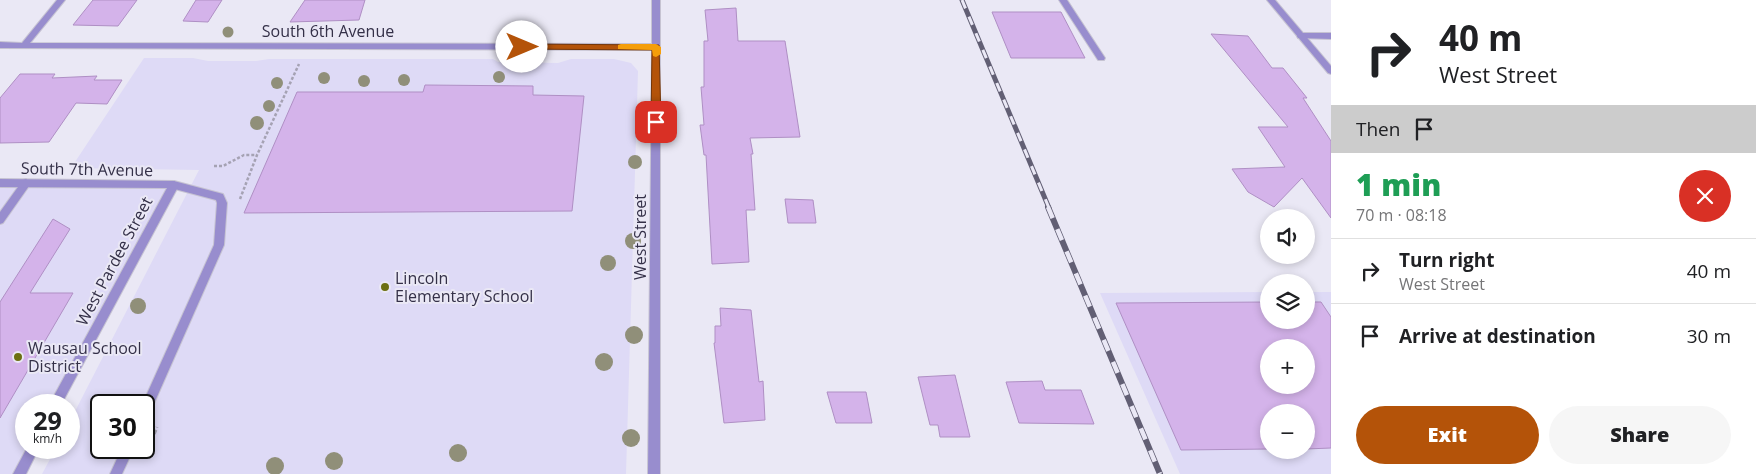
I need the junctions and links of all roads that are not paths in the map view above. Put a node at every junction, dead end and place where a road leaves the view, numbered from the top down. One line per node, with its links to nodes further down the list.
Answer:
1 (61, 0): 8 (street)
2 (656, 0): 9 (street, West Street)
3 (1063, 0): 10 (street)
4 (1271, 0): 5 (street)
5 (1301, 36): 6 (street); 11 (street)
6 (1331, 36)
7 (0, 45): 8 (street, South 6th Avenue)
8 (23, 46): 9 (street, South 6th Avenue)
9 (656, 47): 22 (street, West Street)
10 (1101, 58)
11 (1331, 71)
12 (0, 183): 13 (street, South 7th Avenue)
13 (26, 183): 14 (street, South 7th Avenue); 15 (street)
14 (174, 185): 16 (street, West Pardee Street); 17 (street, South 7th Avenue)
15 (0, 220)
16 (61, 394)
17 (152, 394)
18 (27, 459): 20 (street)
19 (123, 459): 21 (street)
20 (18, 474)
21 (116, 474)
22 (654, 474)

